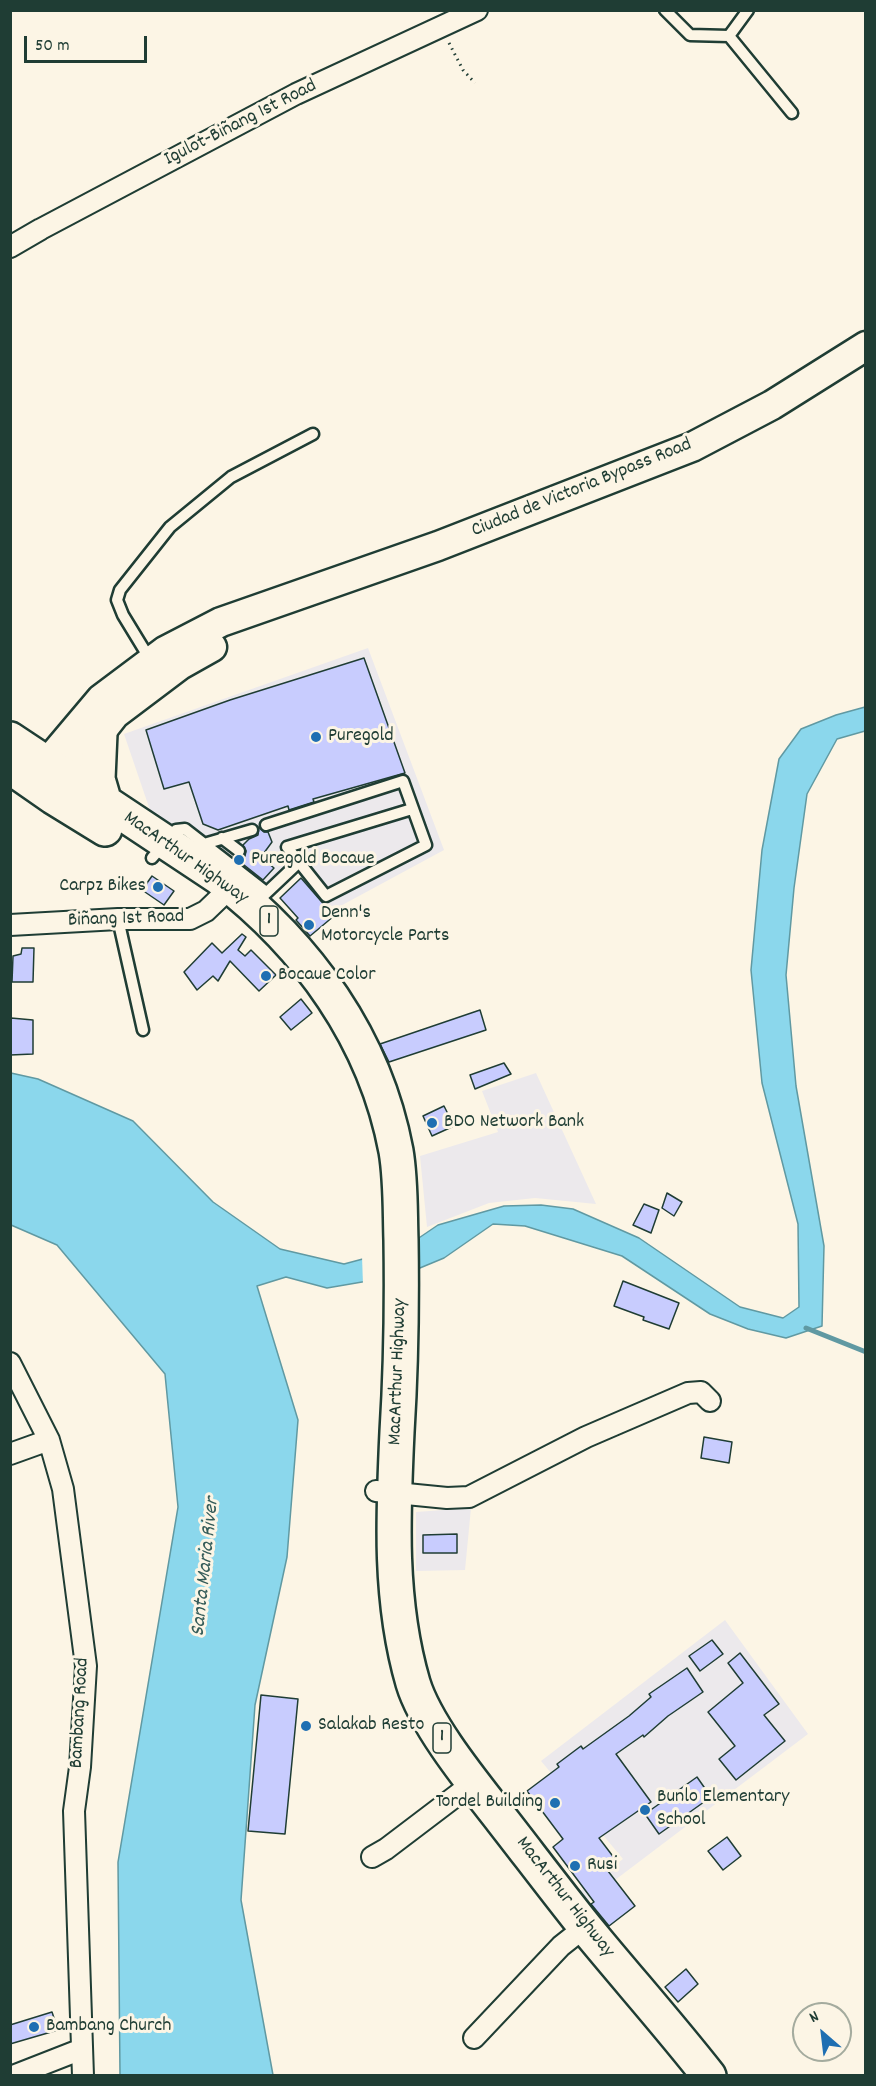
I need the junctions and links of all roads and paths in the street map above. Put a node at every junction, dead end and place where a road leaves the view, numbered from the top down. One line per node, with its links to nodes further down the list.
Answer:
1 (477, 10): 4 (street, Igulot-Biñang 1st Road)
2 (665, 10): 5 (lane)
3 (748, 10): 5 (lane)
4 (439, 29): 6 (path); 8 (street, Igulot-Biñang 1st Road)
5 (729, 36): 7 (lane)
6 (475, 83)
7 (792, 113)
8 (10, 247)
9 (866, 346): 11 (main road, Ciudad de Victoria Bypass Road)
10 (313, 434): 12 (lane)
11 (284, 600): 12 (main road, Ciudad de Victoria Bypass Road); 13 (main road, Ciudad de Victoria Bypass Road)
12 (151, 661): 15 (main road, Ciudad de Victoria Bypass Road)
13 (100, 733): 15 (main road, Ciudad de Victoria Bypass Road); 16 (highway)
14 (10, 739): 15 (highway, MacArthur Highway / 1)
15 (42, 777): 16 (highway, MacArthur Highway / 1); 22 (highway, MacArthur Highway / 1)
16 (105, 803): 22 (highway, MacArthur Highway / 1)
17 (412, 809): 18 (lane); 24 (lane); 24 (lane)
18 (266, 825)
19 (252, 830): 20 (lane)
20 (222, 838): 21 (lane); 23 (lane)
21 (204, 844): 22 (lane); 25 (lane)
22 (158, 850): 25 (highway, MacArthur Highway / 1)
23 (239, 851)
24 (299, 862): 25 (lane)
25 (243, 900): 26 (street, Biñang 1st Road); 33 (highway, MacArthur Highway / 1)
26 (118, 920): 27 (street, Biñang 1st Road); 28 (lane)
27 (10, 925)
28 (143, 1030)
29 (10, 1363): 31 (street, Bambang Road)
30 (710, 1401): 33 (street)
31 (49, 1440): 32 (street); 38 (street, Bambang Road)
32 (10, 1454)
33 (385, 1492): 34 (highway, MacArthur Highway / 1)
34 (464, 1789): 35 (street); 36 (highway, MacArthur Highway / 1)
35 (372, 1857)
36 (577, 1933): 37 (street); 41 (highway, MacArthur Highway / 1); 42 (highway, MacArthur Highway / 1)
37 (474, 2038)
38 (82, 2049): 39 (street); 40 (street, Bambang Road)
39 (13, 2076)
40 (83, 2076)
41 (682, 2076)
42 (709, 2076)

